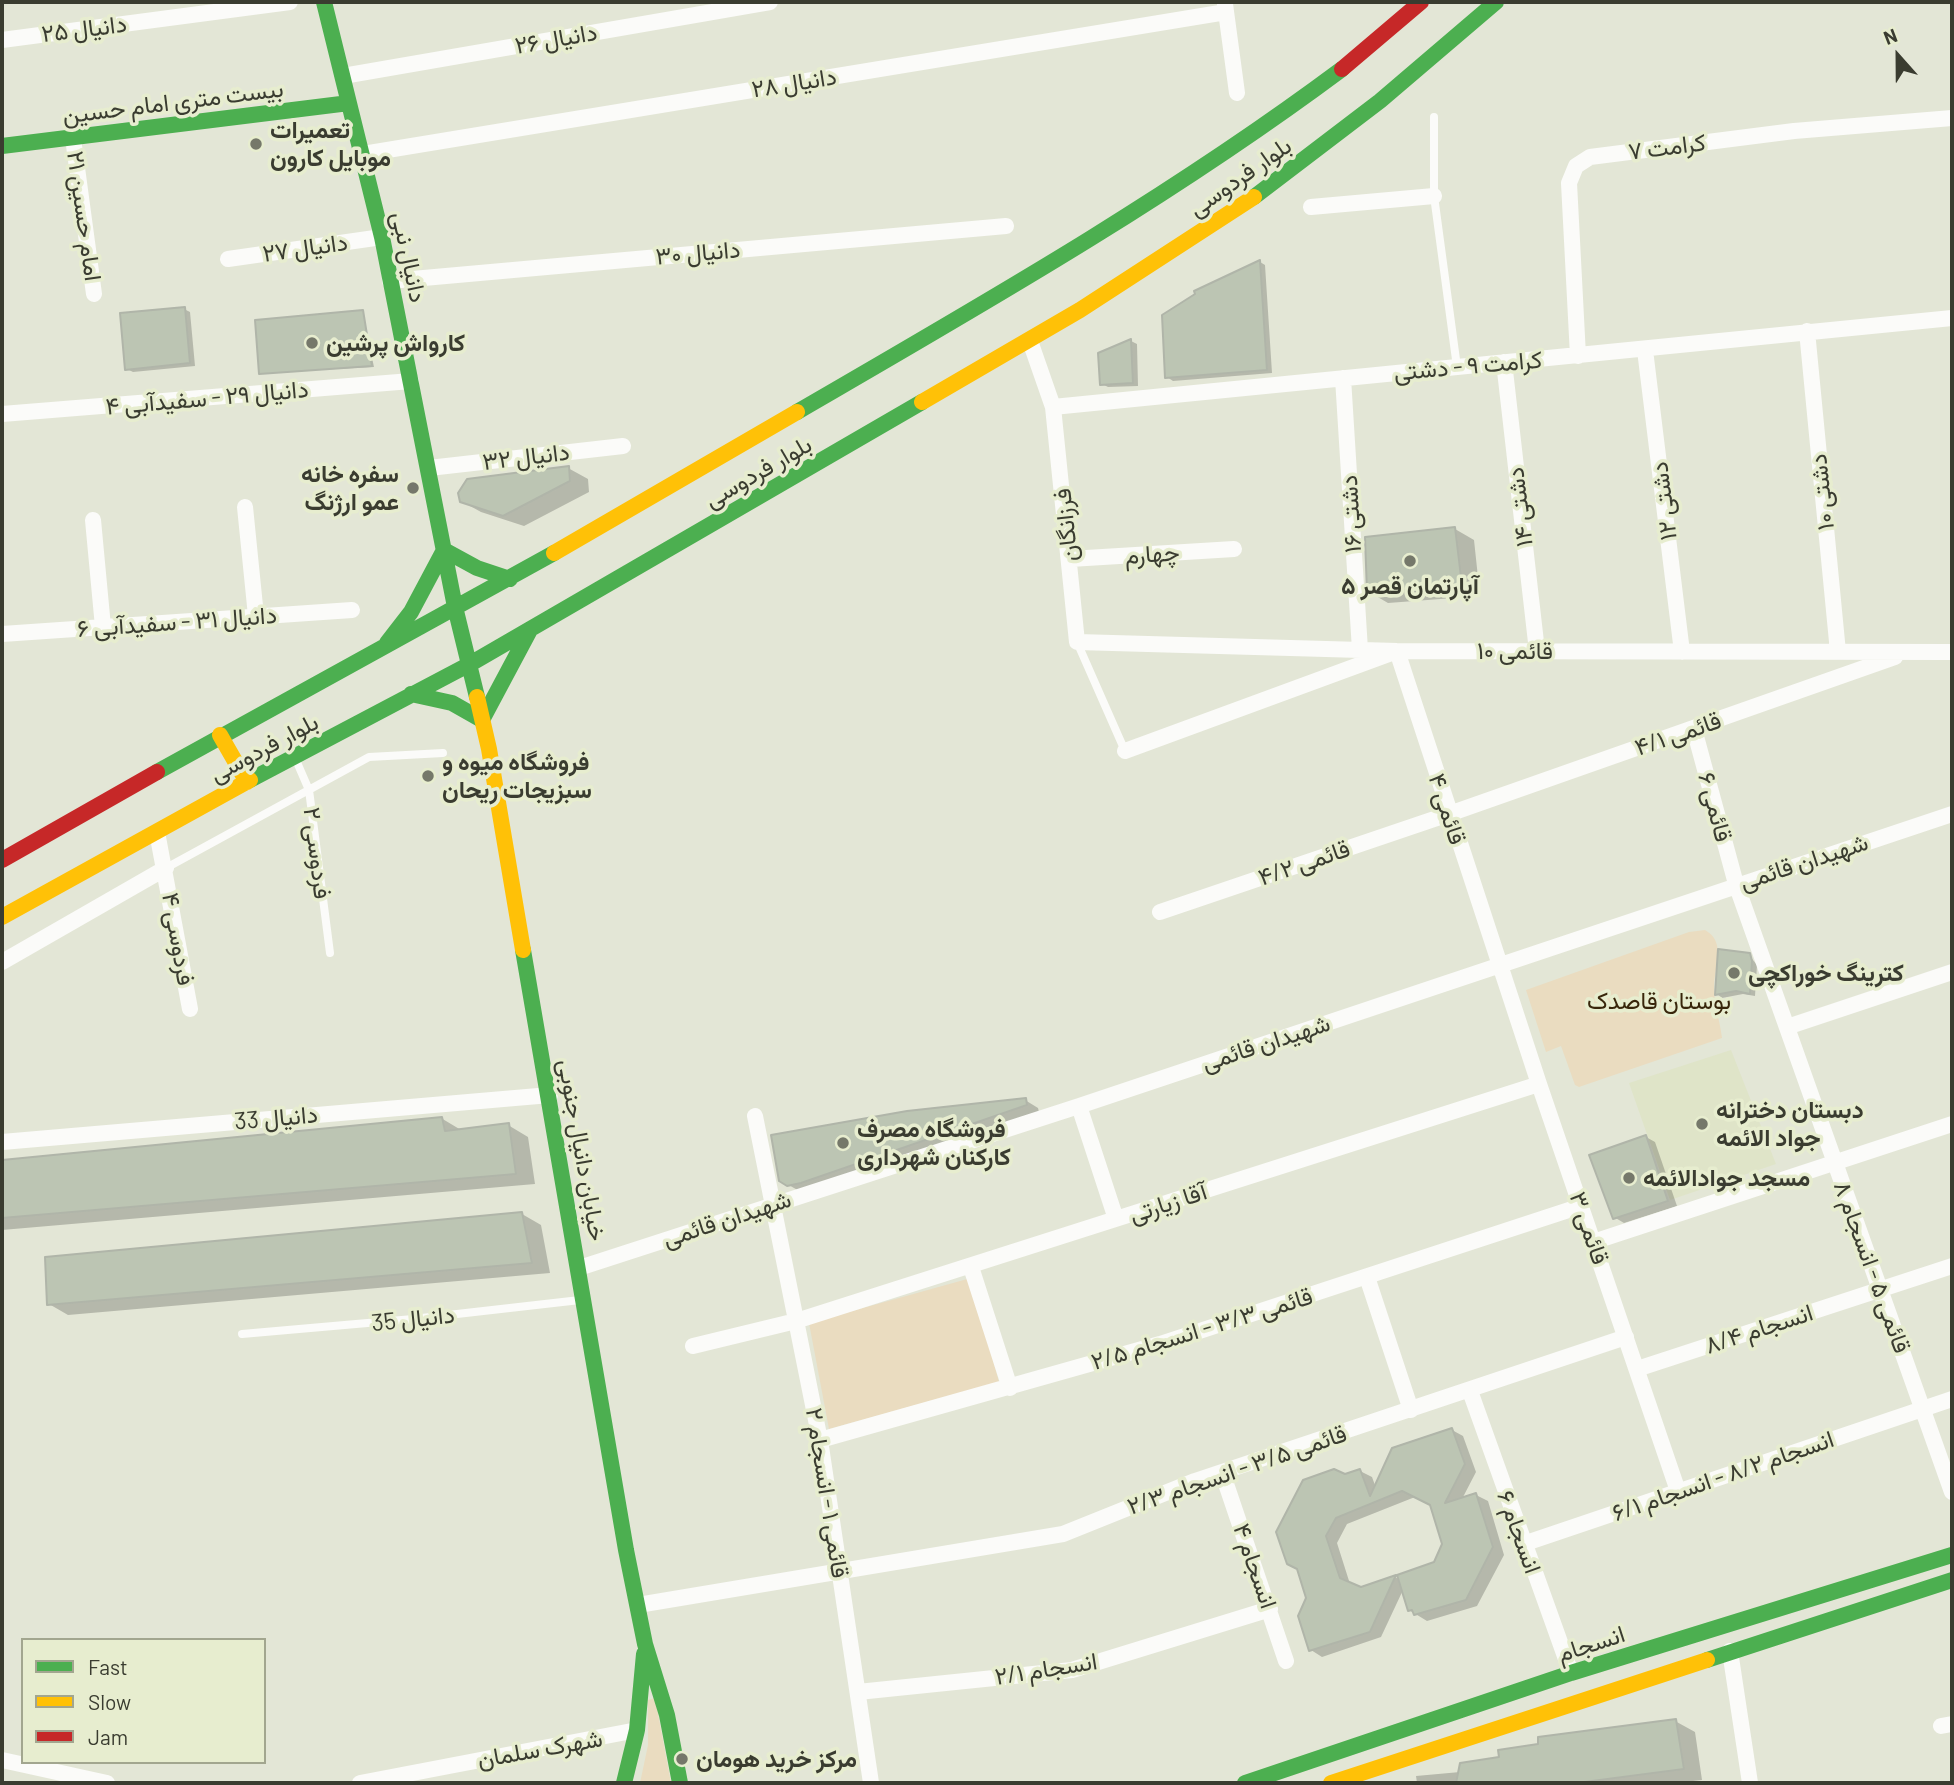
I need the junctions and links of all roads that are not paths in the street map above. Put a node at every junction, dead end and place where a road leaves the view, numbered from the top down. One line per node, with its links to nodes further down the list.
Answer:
1 (290, 2): 7 (street, دانیال ۲۵)
2 (324, 2): 8 (main road, دانیال نبی)
3 (770, 2): 8 (street, دانیال ۲۶)
4 (1420, 2): 41 (main road, بلوار فردوسی)
5 (1496, 2): 25 (main road, بلوار فردوسی)
6 (1226, 7): 9 (street); 15 (street, دانیال ۲۸)
7 (2, 40)
8 (343, 76): 10 (main road, دانیال نبی)
9 (1237, 93)
10 (349, 103): 13 (main road, بیست متری امام حسین); 15 (main road, دانیال نبی)
11 (1434, 117): 16 (lane)
12 (1952, 118): 27 (street, کرامت ۷)
13 (73, 138): 14 (main road, بیست متری امام حسین); 22 (street, امام حسین ۲۱)
14 (2, 146)
15 (363, 154): 19 (main road, دانیال نبی)
16 (1434, 196): 17 (street); 29 (lane)
17 (1311, 207)
18 (1006, 226): 21 (street, دانیال ۳۰)
19 (382, 237): 20 (street, دانیال ۲۷); 21 (main road, دانیال نبی)
20 (228, 259)
21 (390, 281): 31 (main road, دانیال نبی)
22 (94, 294)
23 (1952, 318): 24 (street, کرامت ۹ - دشتی)
24 (1807, 331): 26 (street, کرامت ۹ - دشتی); 54 (street, دشتی ۱۰)
25 (1030, 341): 32 (street); 46 (main road, بلوار فردوسی)
26 (1645, 350): 27 (street, کرامت ۹ - دشتی); 53 (street, دشتی ۱۲)
27 (1578, 356): 28 (street, کرامت ۹ - دشتی)
28 (1504, 362): 29 (street, کرامت ۹ - دشتی); 52 (street, دشتی ۱۴)
29 (1457, 367): 30 (street, کرامت ۹ - دشتی)
30 (1343, 378): 32 (street, کرامت ۹ - دشتی); 50 (street, دشتی ۱۶)
31 (411, 381): 33 (street, دانیال ۲۹ - سفیدآبی ۴); 35 (main road, دانیال نبی)
32 (1053, 407): 40 (street, فرزانگان)
33 (2, 414)
34 (623, 446): 35 (street, دانیال ۳۲)
35 (429, 468): 39 (main road, دانیال نبی)
36 (246, 507): 44 (street)
37 (93, 520): 45 (street)
38 (1234, 548): 40 (street, چهارم)
39 (444, 550): 41 (main road); 42 (main road, دانیال نبی); 49 (main road)
40 (1070, 559): 48 (street, فرزانگان)
41 (510, 579): 42 (main road, بلوار فردوسی)
42 (455, 607): 49 (main road, بلوار فردوسی); 57 (main road, دانیال نبی)
43 (352, 610): 44 (street, دانیال ۳۱ - سفیدآبی ۶)
44 (256, 616): 45 (street, دانیال ۳۱ - سفیدآبی ۶)
45 (103, 627): 47 (street, دانیال ۳۱ - سفیدآبی ۶)
46 (530, 630): 57 (main road, بلوار فردوسی); 59 (main road)
47 (2, 634)
48 (1077, 642): 50 (street, قائمی ۱۰); 62 (lane)
49 (387, 643): 61 (main road, بلوار فردوسی)
50 (1360, 650): 51 (street, قائمی ۱۰)
51 (1397, 651): 52 (street, قائمی ۱۰); 62 (street); 67 (street, قائمی ۴)
52 (1537, 651): 53 (street, قائمی ۱۰)
53 (1682, 652): 54 (street, قائمی ۱۰)
54 (1838, 652): 55 (street, قائمی ۱۰)
55 (1907, 652): 56 (street, قائمی ۱۰); 60 (street, قائمی ۴/۱)
56 (1952, 652)
57 (470, 664): 58 (main road, بلوار فردوسی); 59 (main road, خیابان دانیال جنوبی)
58 (411, 694): 59 (main road); 64 (main road, بلوار فردوسی)
59 (482, 720): 82 (main road, خیابان دانیال جنوبی)
60 (1694, 729): 67 (street, قائمی ۴/۱); 72 (street, قائمی ۶)
61 (220, 734): 65 (main road); 70 (main road, بلوار فردوسی)
62 (1125, 751)
63 (443, 752): 66 (lane)
64 (293, 756): 65 (main road, بلوار فردوسی); 66 (lane, فردوسی ۲)
65 (247, 782): 69 (main road, بلوار فردوسی)
66 (309, 790): 71 (lane); 75 (lane, فردوسی ۲)
67 (1449, 814): 73 (street, قائمی ۴/۲); 77 (street, قائمی ۴)
68 (1952, 814): 72 (street, شهیدان قائمی)
69 (157, 832): 71 (street, فردوسی ۴); 74 (main road, بلوار فردوسی)
70 (2, 859)
71 (166, 869): 76 (street); 79 (street, فردوسی ۴)
72 (1736, 884): 77 (street, شهیدان قائمی); 80 (street, قائمی ۵ - انسجام ۸)
73 (1160, 912)
74 (2, 918)
75 (330, 953)
76 (2, 962)
77 (1499, 966): 81 (street, قائمی ۳); 83 (street, شهیدان قائمی)
78 (1952, 972): 80 (street)
79 (190, 1009)
80 (1787, 1027): 87 (street, قائمی ۵ - انسجام ۸)
81 (1539, 1084): 89 (street, قائمی ۳); 90 (street, آقا زیارتی)
82 (550, 1095): 86 (street, دانیال 33); 94 (main road, خیابان دانیال جنوبی)
83 (1079, 1106): 88 (street, شهیدان قائمی); 90 (street)
84 (755, 1116): 88 (street, قائمی ۱ - انسجام ۲)
85 (1952, 1124): 87 (street)
86 (2, 1142)
87 (1836, 1164): 91 (street); 96 (street, قائمی ۵ - انسجام ۸)
88 (771, 1205): 94 (street, شهیدان قائمی); 98 (street, قائمی ۱ - انسجام ۲)
89 (1581, 1206): 91 (street, قائمی ۳); 95 (street, قائمی ۳/۳ - انسجام ۲/۵)
90 (1116, 1220): 93 (street, آقا زیارتی)
91 (1594, 1242): 100 (street, قائمی ۳)
92 (1952, 1266): 96 (street, انسجام ۸/۴)
93 (971, 1267): 98 (street, آقا زیارتی); 103 (street)
94 (579, 1268): 97 (main road, خیابان دانیال جنوبی)
95 (1367, 1277): 103 (street, قائمی ۳/۳ - انسجام ۲/۵); 107 (street)
96 (1881, 1290): 102 (street, انسجام ۸/۴); 106 (street, قائمی ۵ - انسجام ۸)
97 (584, 1299): 99 (lane, دانیال 35); 116 (main road, خیابان دانیال جنوبی)
98 (796, 1321): 101 (street, آقا زیارتی); 108 (street, قائمی ۱ - انسجام ۲)
99 (242, 1334)
100 (1626, 1337): 102 (street, قائمی ۳); 104 (street, قائمی ۳/۵ - انسجام ۲/۳)
101 (693, 1346)
102 (1637, 1369): 110 (street, قائمی ۳)
103 (1010, 1388): 108 (street, قائمی ۳/۳ - انسجام ۲/۵)
104 (1470, 1391): 107 (street, قائمی ۳/۵ - انسجام ۲/۳); 112 (street, انسجام ۶)
105 (1952, 1399): 106 (street, انسجام ۸/۲ - انسجام ۶/۱)
106 (1923, 1409): 110 (street, انسجام ۸/۲ - انسجام ۶/۱); 111 (street, قائمی ۵ - انسجام ۸)
107 (1411, 1410): 109 (street, قائمی ۳/۵ - انسجام ۲/۳)
108 (820, 1440): 114 (street, قائمی ۱ - انسجام ۲)
109 (1222, 1472): 114 (street, قائمی ۳/۵ - انسجام ۲/۳); 117 (street, انسجام ۴)
110 (1678, 1491): 112 (street, انسجام ۸/۲ - انسجام ۶/۱)
111 (1952, 1492)
112 (1523, 1544): 121 (street, انسجام ۶)
113 (1952, 1555): 121 (main road, انسجام)
114 (840, 1572): 116 (street, قائمی ۳/۵ - انسجام ۲/۳); 122 (street, قائمی ۱ - انسجام ۲)
115 (1952, 1580): 119 (main road, انسجام)
116 (638, 1605): 118 (main road, خیابان دانیال جنوبی)
117 (1270, 1609): 120 (street, انسجام ۴); 122 (street, انسجام ۲/۱)
118 (645, 1644): 123 (main road, خیابان دانیال جنوبی); 128 (main road, خیابان دانیال جنوبی)
119 (1730, 1651): 131 (main road, انسجام); 132 (street)
120 (1286, 1661)
121 (1571, 1673): 130 (main road, انسجام)
122 (858, 1692): 129 (street, قائمی ۱ - انسجام ۲)
123 (637, 1730): 126 (street, شهرک سلمان); 127 (main road, خیابان دانیال جنوبی)
124 (2, 1760): 125 (street)
125 (107, 1783)
126 (360, 1783)
127 (624, 1783)
128 (680, 1783)
129 (871, 1783)
130 (1245, 1783)
131 (1331, 1783)
132 (1750, 1783)

